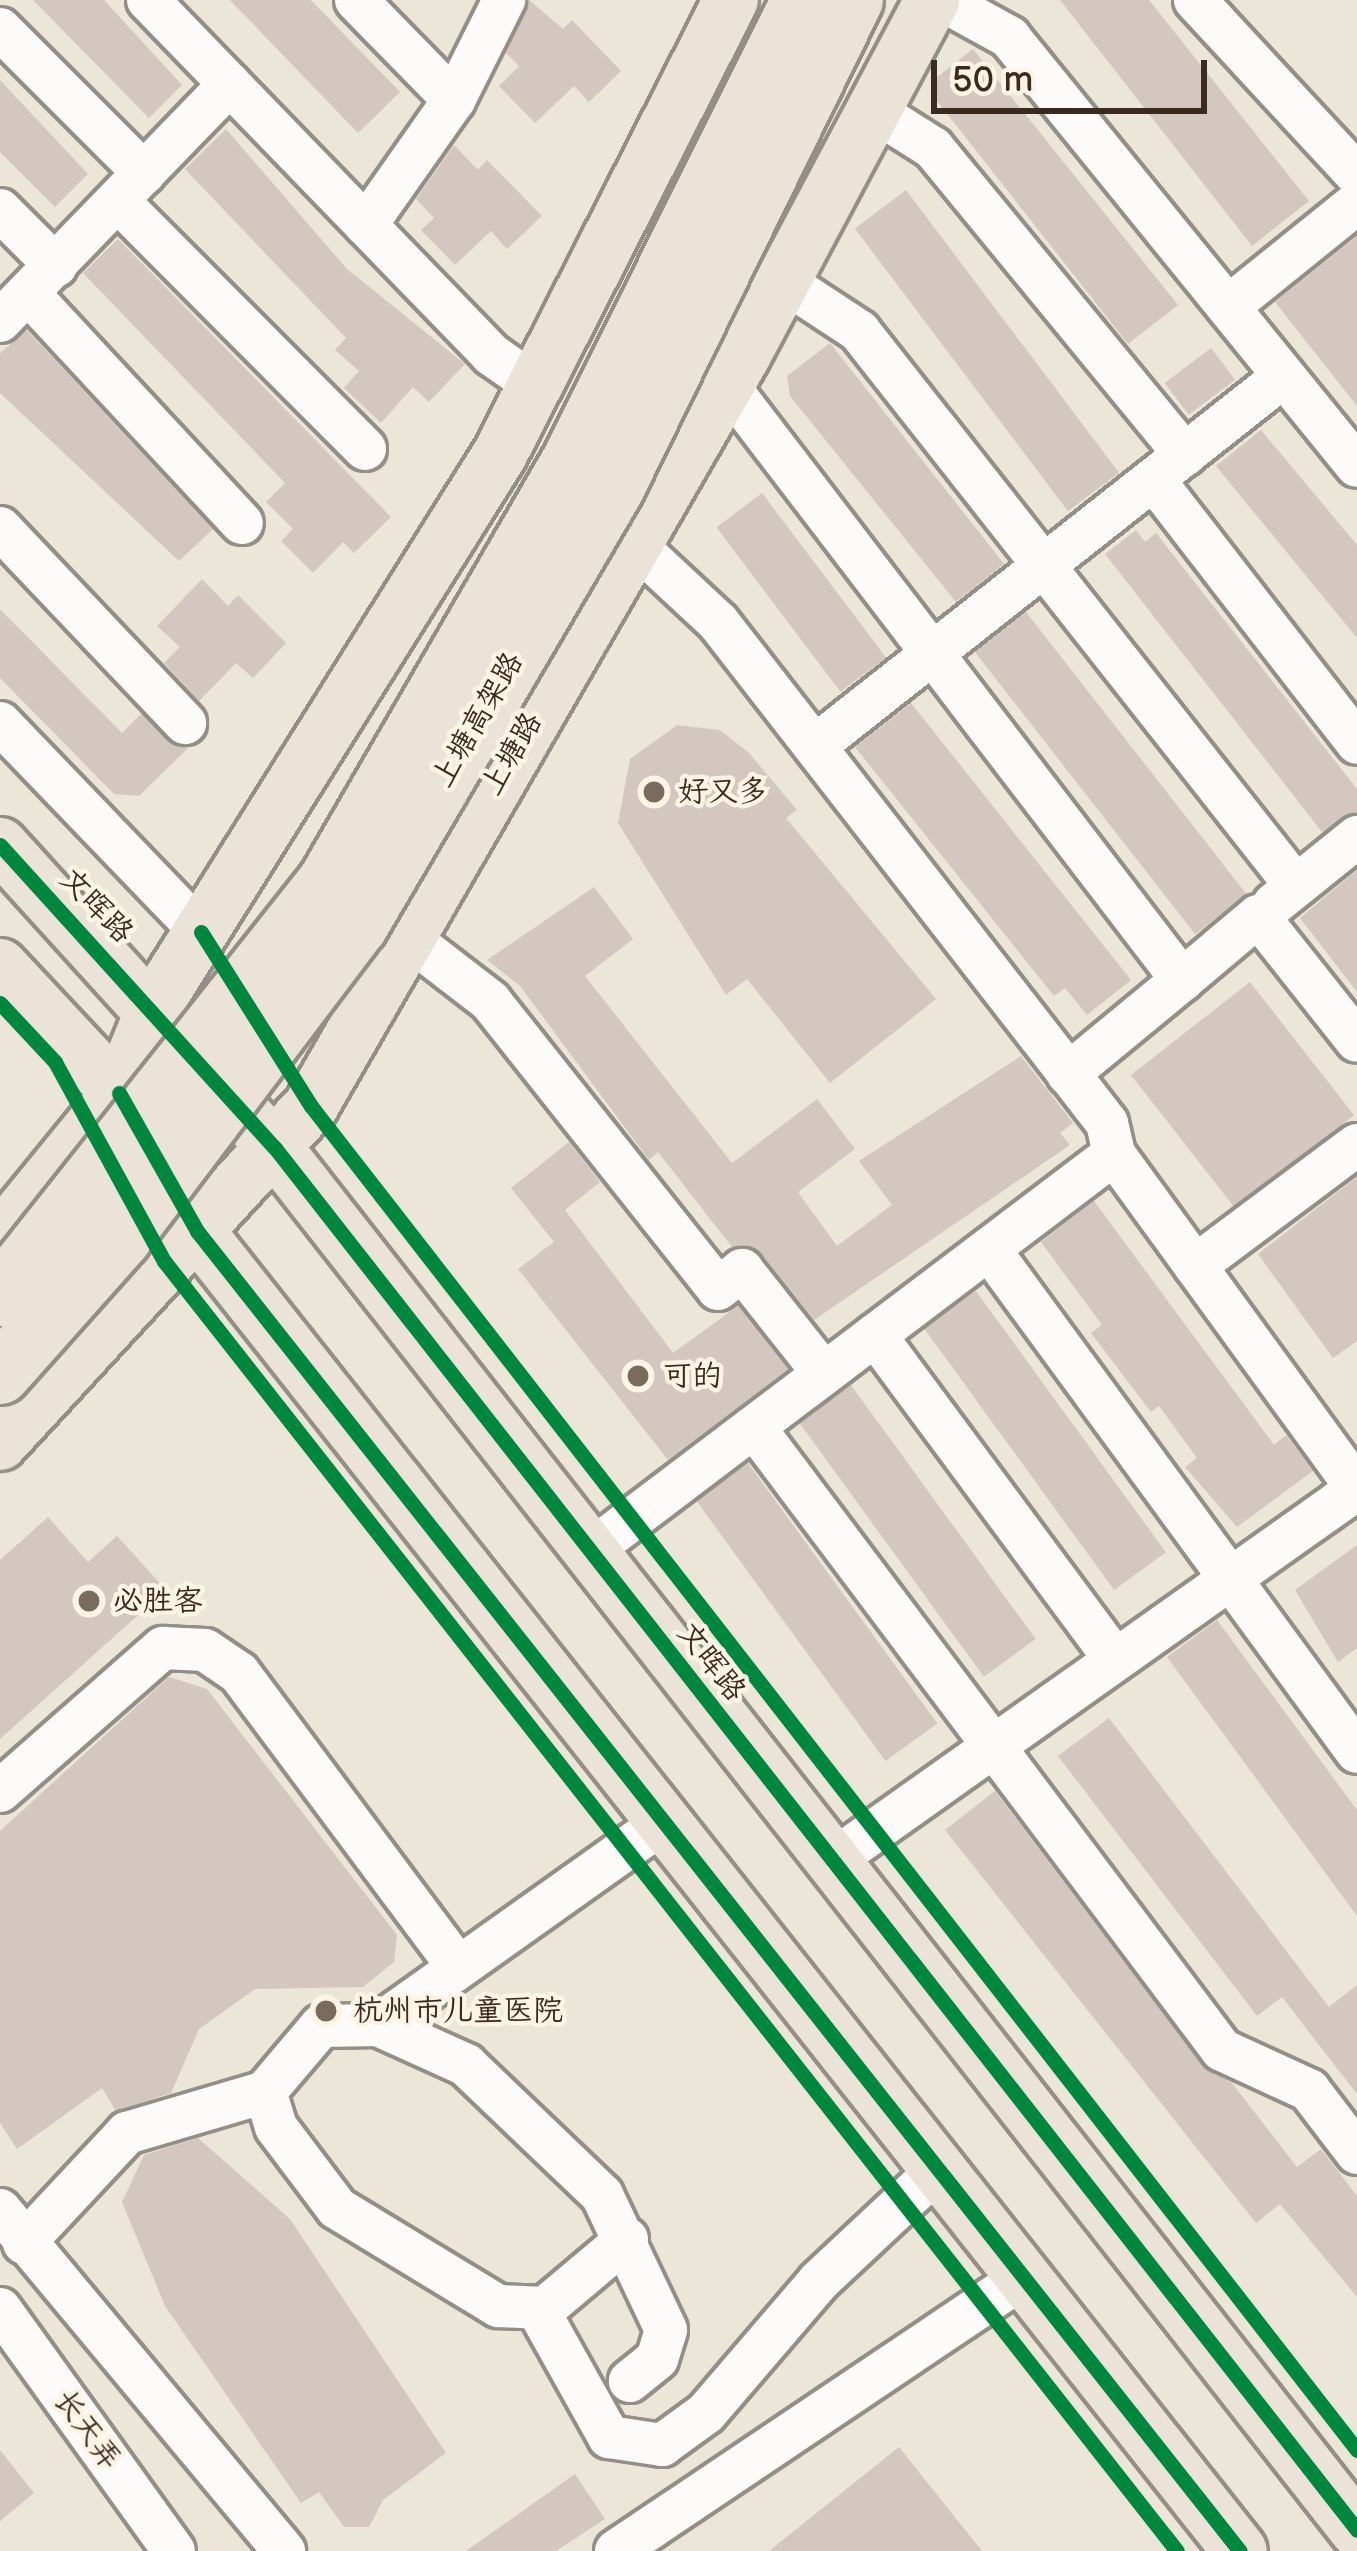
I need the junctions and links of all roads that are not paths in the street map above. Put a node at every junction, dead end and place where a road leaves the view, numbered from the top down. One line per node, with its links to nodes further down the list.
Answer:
1 (148, 0): 11 (street)
2 (356, 0): 12 (street)
3 (504, 0): 12 (street)
4 (731, 0): 24 (main road)
5 (802, 0): 56 (highway, 上塘高架路, bridge)
6 (853, 0): 58 (highway, 上塘高架路, bridge)
7 (932, 0): 13 (main road, 上塘路)
8 (942, 0): 21 (street)
9 (1195, 0): 14 (street)
10 (0, 29): 15 (street)
11 (230, 84): 15 (street); 18 (street)
12 (454, 100): 18 (street)
13 (873, 110): 19 (main road, 上塘路); 27 (street)
14 (1357, 175)
15 (131, 187): 20 (street); 25 (street)
16 (1357, 203): 21 (street)
17 (0, 210): 20 (street)
18 (366, 225): 24 (street)
19 (782, 281): 23 (main road, 上塘路); 31 (street)
20 (28, 294): 28 (street)
21 (1228, 307): 22 (street)
22 (1284, 376): 26 (street); 27 (street)
23 (725, 382): 30 (main road, 上塘路); 32 (street)
24 (535, 385): 41 (main road)
25 (365, 449)
26 (1357, 466)
27 (1170, 467): 31 (street); 35 (street)
28 (242, 523)
29 (0, 528): 34 (street)
30 (633, 543): 36 (street); 42 (main road, 上塘路)
31 (1044, 566): 32 (street); 39 (street)
32 (932, 654): 36 (street); 44 (street)
33 (0, 723): 41 (street)
34 (185, 723)
35 (1357, 743)
36 (815, 746): 47 (street)
37 (1357, 837): 39 (street)
38 (0, 845): 45 (main road, 文晖路)
39 (1296, 886): 40 (street)
40 (1258, 916): 44 (street); 46 (street)
41 (201, 932): 45 (main road)
42 (407, 937): 50 (main road, 上塘路); 59 (street)
43 (0, 966): 48 (main road)
44 (1183, 980): 47 (street)
45 (155, 1005): 48 (main road); 50 (main road, 文晖路)
46 (1357, 1041)
47 (1068, 1074): 51 (street)
48 (119, 1093): 52 (main road); 53 (main road)
49 (1357, 1145): 55 (street)
50 (275, 1148): 52 (main road, 上塘路); 63 (main road, 文晖路)
51 (1114, 1154): 54 (street); 55 (street)
52 (197, 1231): 61 (main road, 上塘路); 69 (main road)
53 (0, 1239)
54 (989, 1249): 57 (street); 64 (street)
55 (1195, 1266): 62 (street)
56 (0, 1296)
57 (875, 1335): 59 (street); 65 (street)
58 (0, 1374)
59 (824, 1374): 60 (street)
60 (754, 1426): 63 (street); 66 (street)
61 (0, 1443)
62 (1356, 1487): 64 (street)
63 (590, 1551): 70 (main road, 文晖路)
64 (1226, 1577): 65 (street); 67 (street)
65 (1113, 1657): 66 (street)
66 (986, 1747): 70 (street); 74 (street)
67 (1357, 1752)
68 (0, 1791): 71 (street)
69 (666, 1820): 71 (street); 75 (main road)
70 (832, 1862): 82 (main road, 文晖路)
71 (457, 1965): 72 (street)
72 (378, 2025): 73 (street); 77 (street)
73 (265, 2092): 76 (street); 80 (street)
74 (1357, 2152)
75 (940, 2167): 78 (main road); 80 (street)
76 (12, 2227): 84 (street)
77 (627, 2239): 80 (street); 81 (street)
78 (1026, 2275): 85 (street); 86 (main road)
79 (0, 2308): 83 (street, 长天弄)
80 (537, 2308)
81 (630, 2381)
82 (1357, 2530)
83 (174, 2551)
84 (284, 2551)
85 (616, 2551)
86 (1240, 2551)

